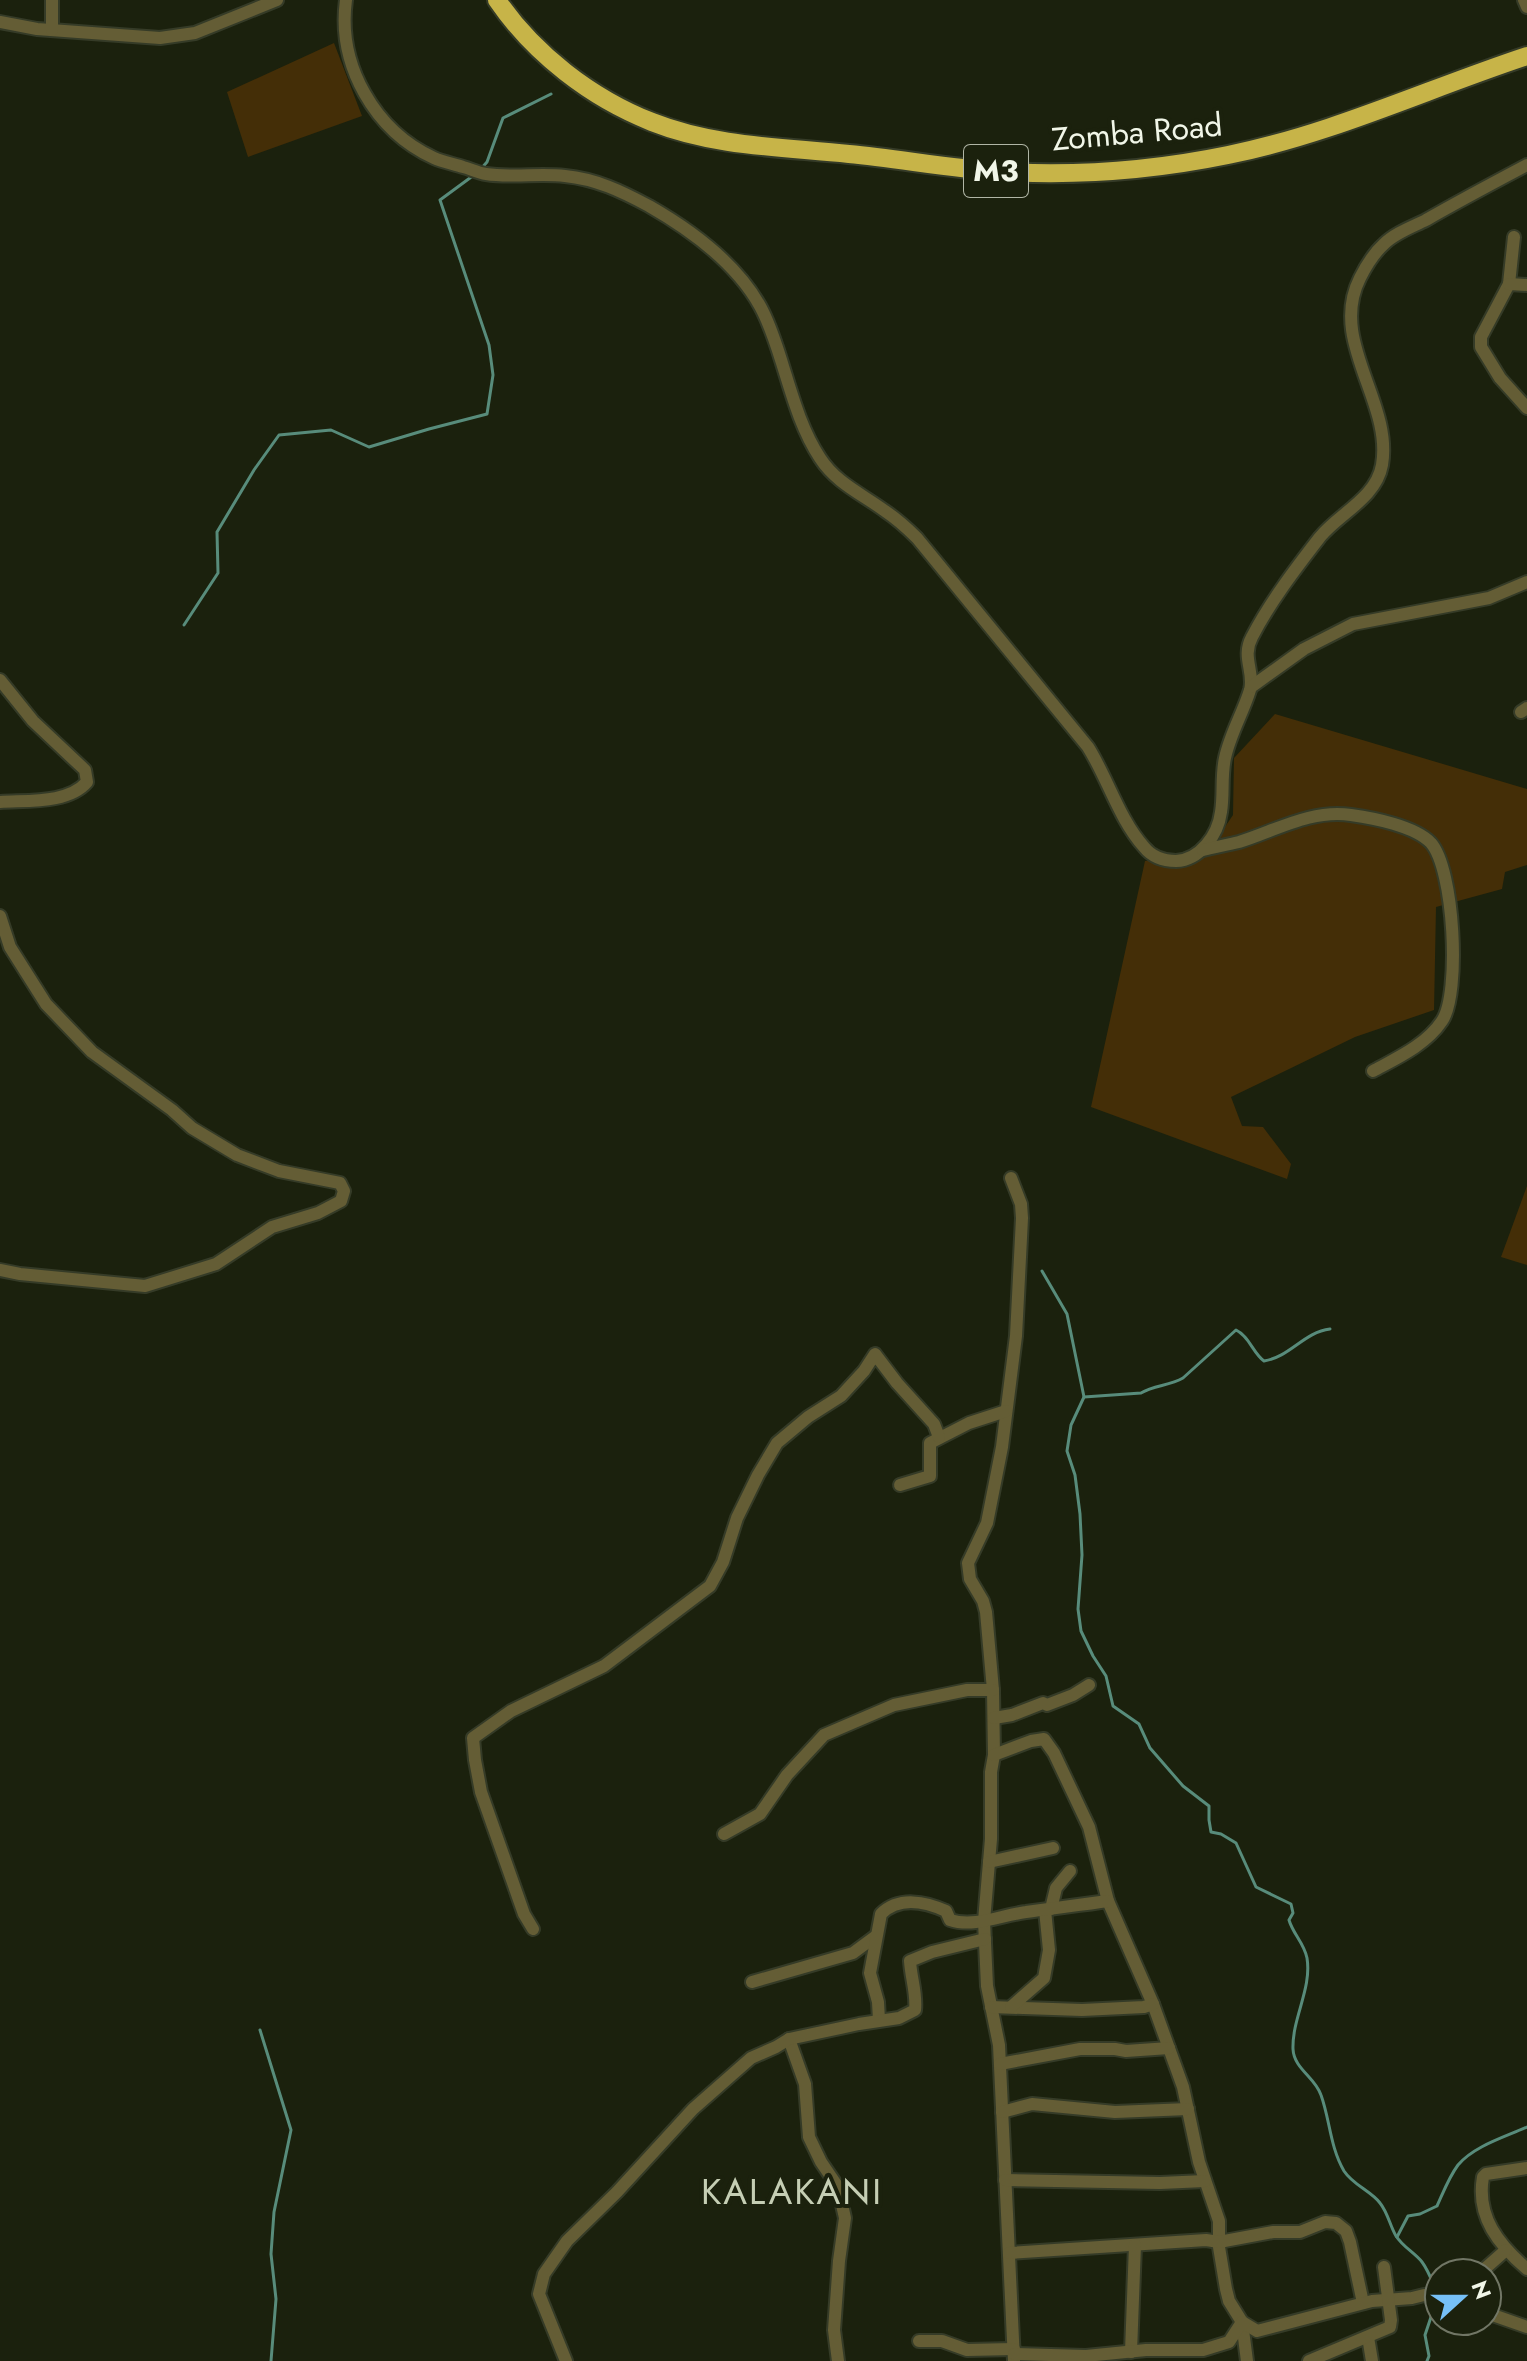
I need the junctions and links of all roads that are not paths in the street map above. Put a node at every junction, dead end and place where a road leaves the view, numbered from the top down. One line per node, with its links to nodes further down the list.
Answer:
1 (52, 0): 8 (street)
2 (277, 0): 8 (street)
3 (346, 0): 21 (street)
4 (497, 0): 9 (highway, Zomba Road / M3)
5 (1524, 0): 6 (street)
6 (1527, 7)
7 (0, 22): 8 (street)
8 (52, 30)
9 (1527, 56)
10 (1527, 165): 19 (street)
11 (1514, 237): 12 (street)
12 (1509, 284): 13 (street); 14 (street)
13 (1527, 285)
14 (1527, 408)
15 (1527, 582): 17 (street)
16 (1527, 590): 17 (street)
17 (1500, 594): 19 (street)
18 (0, 680): 20 (street)
19 (1251, 687): 21 (street)
20 (0, 802)
21 (1203, 850): 23 (street)
22 (0, 916): 25 (street)
23 (1373, 1071)
24 (1011, 1178): 26 (street)
25 (0, 1270)
26 (1006, 1411): 27 (street); 30 (street)
27 (939, 1437): 28 (street); 40 (street)
28 (900, 1485)
29 (1089, 1685): 31 (street)
30 (993, 1690): 31 (street); 33 (street)
31 (994, 1718): 32 (street)
32 (994, 1755): 35 (street); 37 (street)
33 (724, 1834)
34 (1053, 1848): 35 (street)
35 (989, 1862): 39 (street)
36 (1070, 1871): 38 (street)
37 (1108, 1901): 38 (street); 44 (street)
38 (1048, 1909): 39 (street); 46 (street)
39 (984, 1921): 41 (street); 42 (street)
40 (533, 1929)
41 (876, 1936): 43 (street); 47 (street)
42 (985, 1939): 45 (street); 47 (street)
43 (752, 1982)
44 (1153, 2004): 46 (street); 49 (street)
45 (991, 2007): 46 (street); 50 (street)
46 (1011, 2007)
47 (879, 2020): 48 (street)
48 (789, 2039): 73 (street); 74 (street)
49 (1169, 2048): 50 (street); 51 (street)
50 (1000, 2064): 52 (street)
51 (1188, 2109): 52 (street); 55 (street)
52 (1002, 2112): 54 (street)
53 (1527, 2168): 58 (street)
54 (1005, 2180): 55 (street); 59 (street)
55 (1205, 2181): 56 (street)
56 (1219, 2242): 57 (street); 65 (street); 67 (street)
57 (1135, 2245): 59 (street); 72 (street)
58 (1506, 2250): 60 (street); 62 (street)
59 (1009, 2253): 71 (street)
60 (1498, 2257)
61 (1384, 2267): 64 (street)
62 (1527, 2269)
63 (1423, 2295): 64 (street)
64 (1387, 2298): 65 (street); 69 (street)
65 (1363, 2303): 67 (street)
66 (1503, 2319): 68 (street)
67 (1242, 2322): 72 (street); 75 (street)
68 (1527, 2327)
69 (1368, 2337): 76 (street); 77 (street)
70 (919, 2341): 71 (street)
71 (1014, 2355): 72 (street)
72 (1138, 2355)
73 (566, 2361)
74 (838, 2361)
75 (1247, 2361)
76 (1309, 2361)
77 (1372, 2361)

